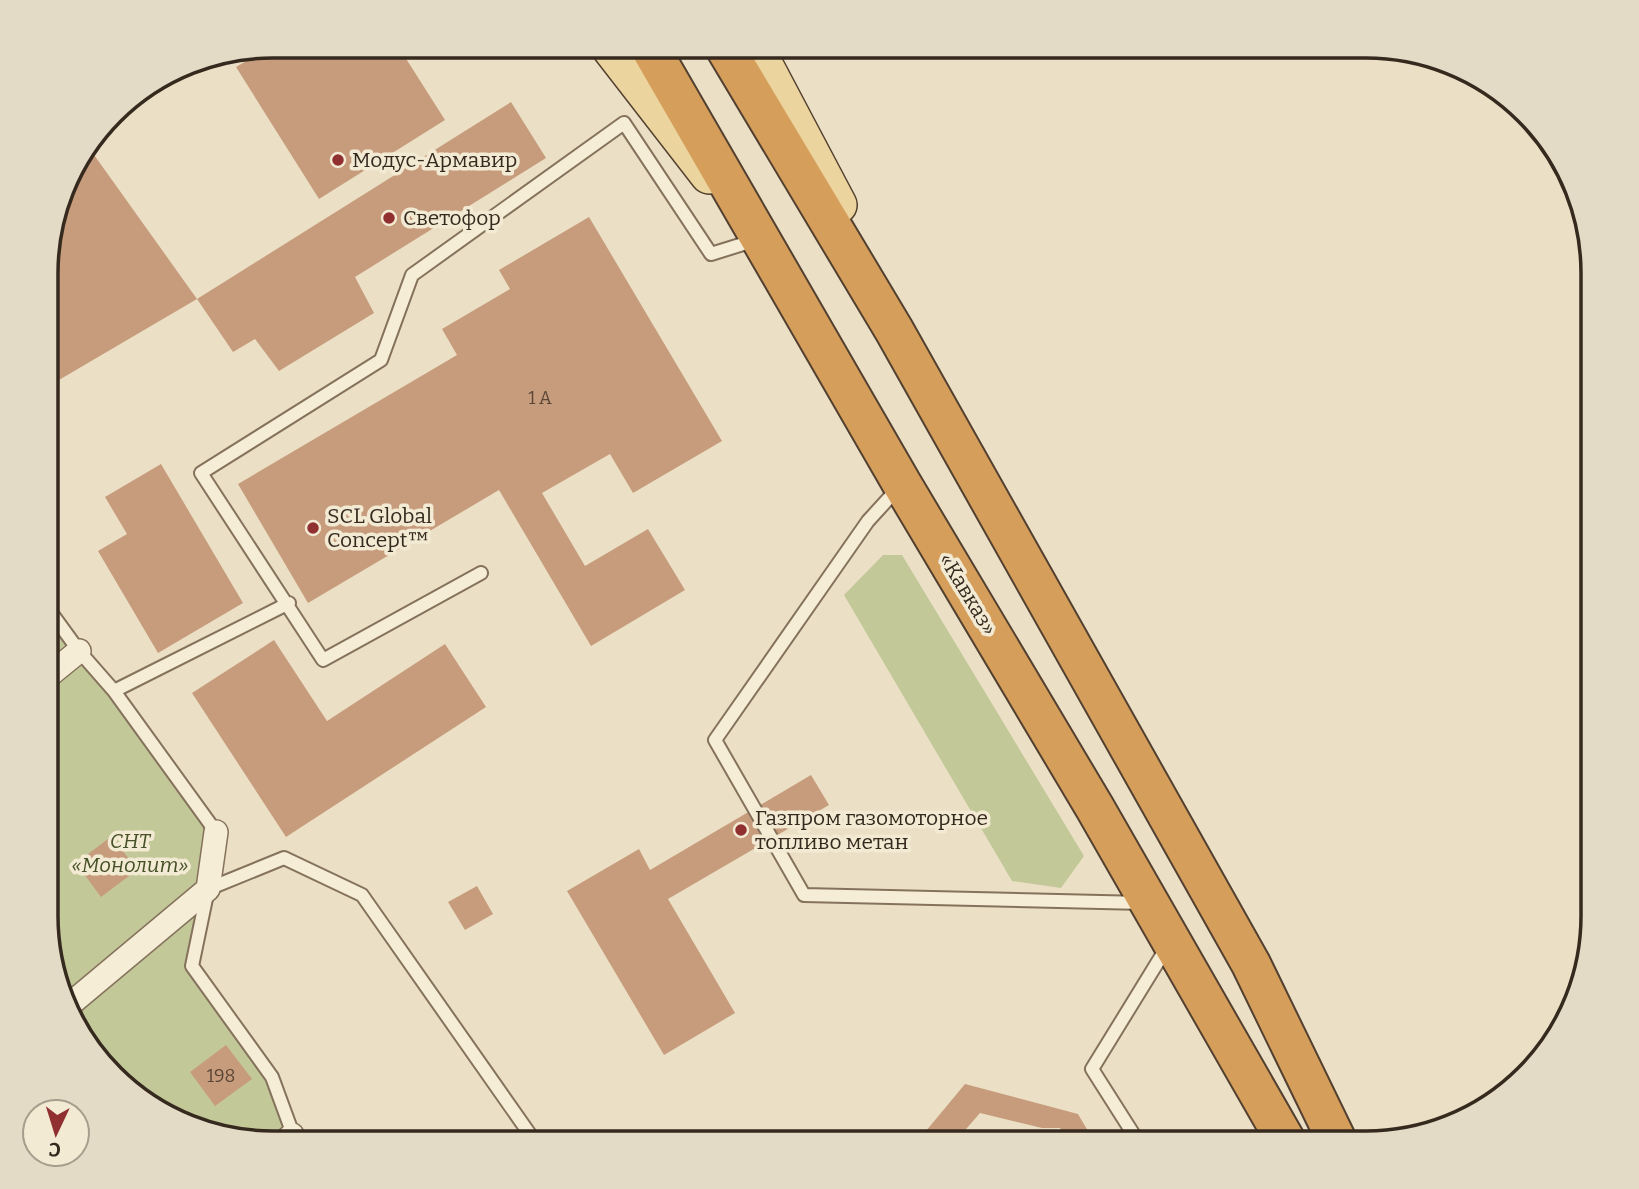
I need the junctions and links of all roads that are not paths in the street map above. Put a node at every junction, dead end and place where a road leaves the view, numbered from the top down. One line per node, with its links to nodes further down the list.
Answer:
1 (618, 58): 5 (main road)
2 (656, 58): 5 (highway, «Кавказ»)
3 (731, 58): 6 (highway)
4 (760, 58): 6 (main road)
5 (759, 239): 7 (highway, «Кавказ»); 9 (lane)
6 (894, 330): 23 (highway)
7 (902, 484): 16 (highway, «Кавказ»); 16 (lane)
8 (481, 573): 9 (lane)
9 (289, 603): 13 (lane)
10 (58, 622): 11 (lane)
11 (79, 650): 12 (street); 13 (lane)
12 (58, 668)
13 (114, 691): 14 (lane)
14 (216, 832): 15 (street)
15 (208, 889): 18 (street); 19 (lane); 20 (lane)
16 (1149, 903): 17 (highway, «Кавказ»)
17 (1172, 940): 21 (lane); 22 (highway, «Кавказ»)
18 (75, 1000)
19 (288, 1131)
20 (528, 1131)
21 (1132, 1131)
22 (1280, 1131)
23 (1332, 1131)

